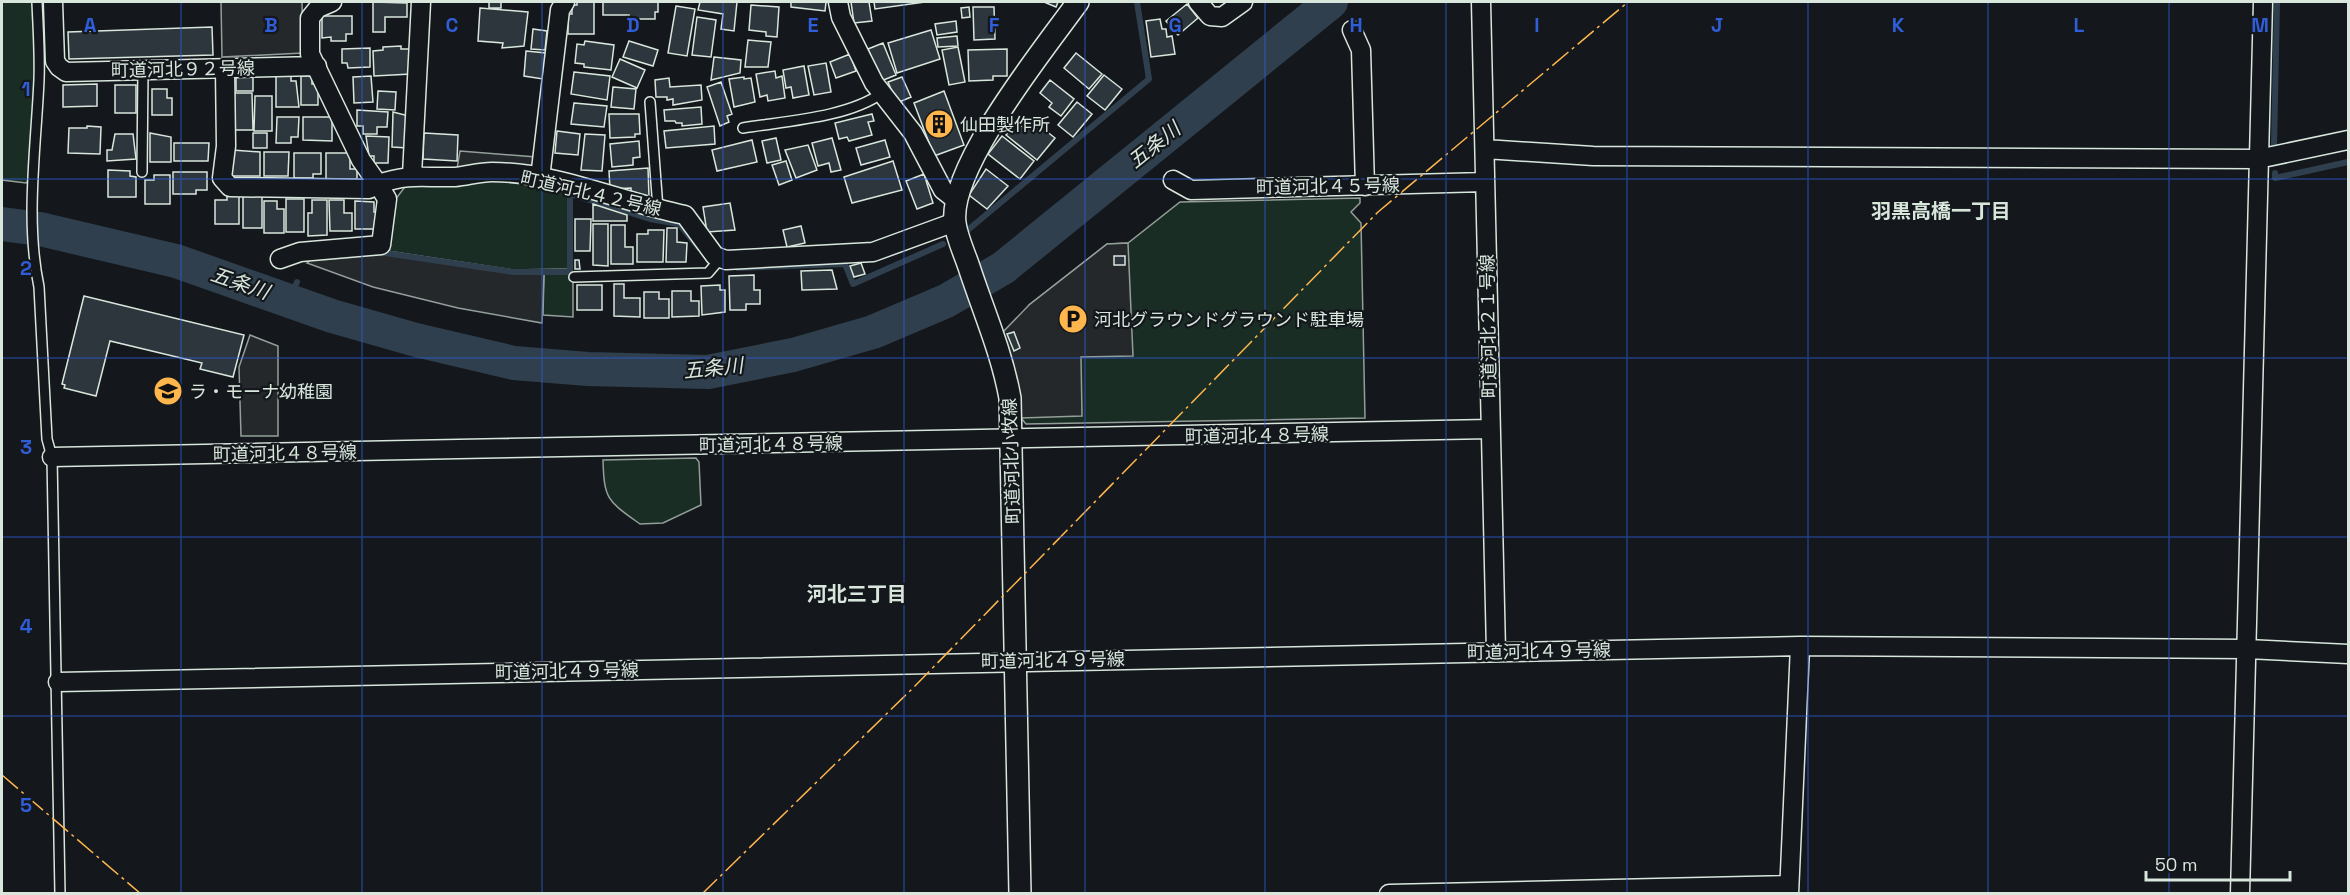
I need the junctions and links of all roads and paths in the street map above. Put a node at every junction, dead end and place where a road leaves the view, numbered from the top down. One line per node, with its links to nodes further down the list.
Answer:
1 (37, 2): 37 (lane)
2 (54, 2): 15 (street, 町道河北９２号線)
3 (332, 2): 13 (street)
4 (421, 2): 23 (street)
5 (565, 2): 24 (street)
6 (838, 2): 16 (street)
7 (1078, 2): 29 (street, 町道河北小牧線)
8 (1198, 2): 9 (street)
9 (1243, 2)
10 (1482, 2): 20 (street, 町道河北２１号線)
11 (2263, 2): 21 (street)
12 (1352, 30): 28 (street)
13 (317, 66): 14 (street, 町道河北９２号線); 27 (street)
14 (225, 69): 15 (street, 町道河北９２号線); 27 (street, 町道河北４２号線)
15 (143, 70): 22 (lane)
16 (882, 93): 18 (lane); 29 (street)
17 (650, 102): 30 (lane)
18 (742, 128)
19 (2349, 140): 21 (street)
20 (1485, 149): 21 (street); 26 (street, 町道河北２１号線)
21 (2258, 159): 39 (street)
22 (142, 172)
23 (412, 175): 24 (street, 町道河北４２号線); 27 (street, 町道河北４２号線)
24 (540, 178): 30 (street, 町道河北４２号線)
25 (1173, 180): 28 (street, 町道河北４５号線)
26 (1485, 182): 28 (street, 町道河北４５号線); 35 (street, 町道河北２１号線)
27 (378, 184): 32 (street)
28 (1365, 186)
29 (957, 201): 31 (street, 町道河北小牧線)
30 (658, 209): 33 (street, 町道河北４２号線)
31 (955, 222): 33 (street); 36 (street, 町道河北小牧線)
32 (280, 259)
33 (720, 259): 34 (lane)
34 (574, 277)
35 (1490, 429): 36 (street, 町道河北４８号線); 40 (street, 町道河北２１号線)
36 (1012, 440): 37 (street, 町道河北４８号線); 42 (street, 町道河北小牧線)
37 (52, 457): 43 (lane)
38 (1800, 646): 39 (street, 町道河北４９号線); 40 (street, 町道河北４９号線); 44 (street)
39 (2247, 649): 41 (street, 町道河北４９号線); 49 (street)
40 (1496, 651): 42 (street, 町道河北４９号線)
41 (2349, 654)
42 (1016, 661): 43 (street, 町道河北４９号線); 47 (street, 町道河北小牧線)
43 (58, 682): 46 (lane)
44 (1789, 889): 45 (street)
45 (1712, 890): 48 (street)
46 (60, 894)
47 (1020, 894)
48 (1389, 894)
49 (2240, 894)

